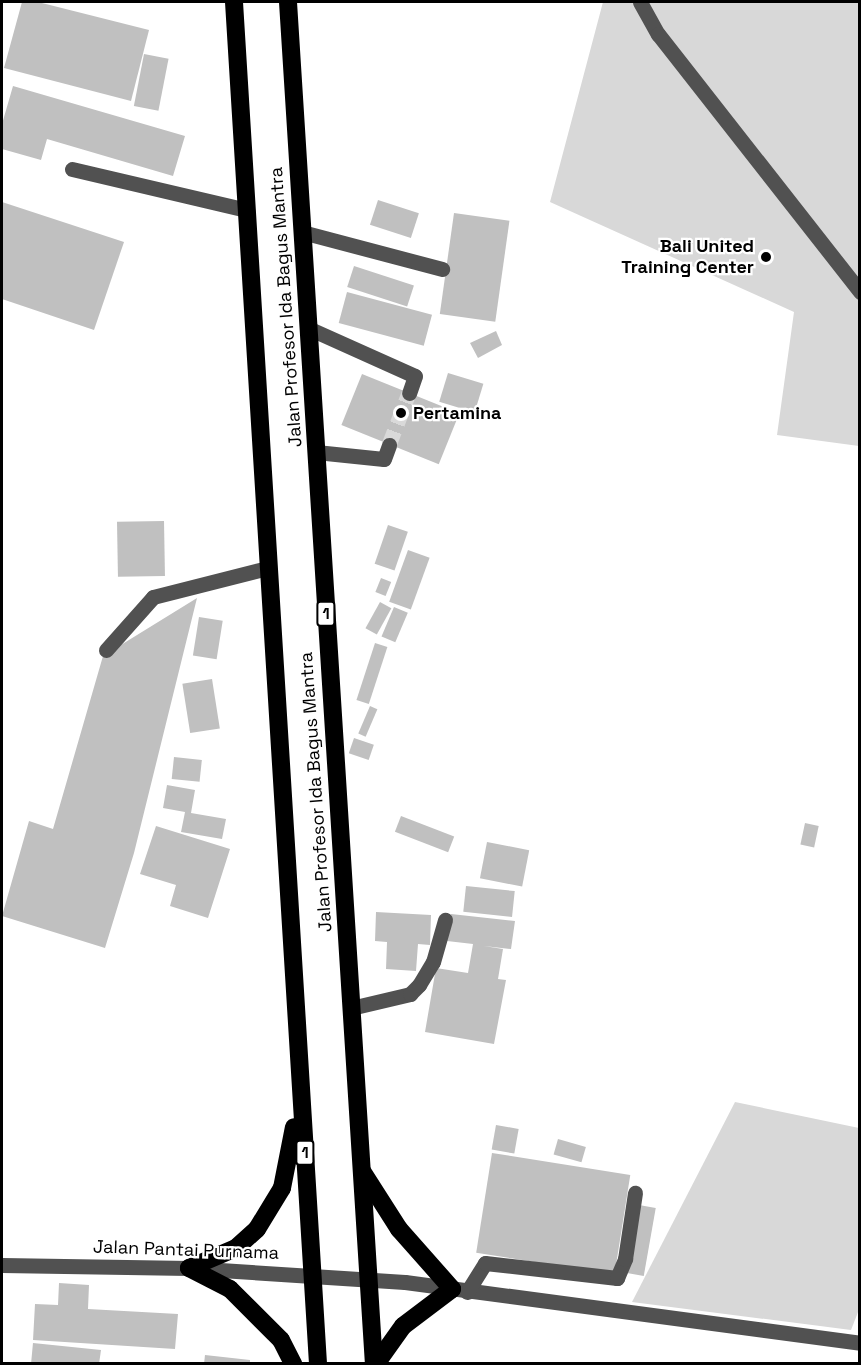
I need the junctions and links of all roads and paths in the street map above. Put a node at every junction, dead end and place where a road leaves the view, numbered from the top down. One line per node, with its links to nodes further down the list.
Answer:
1 (234, 2): 5 (highway, Jalan Profesor Ida Bagus Mantra / 1)
2 (288, 2): 6 (highway, Jalan Profesor Ida Bagus Mantra / 1)
3 (640, 2): 8 (street)
4 (72, 169): 5 (street)
5 (247, 210): 13 (highway, Jalan Profesor Ida Bagus Mantra / 1)
6 (302, 232): 7 (street); 9 (highway, Jalan Profesor Ida Bagus Mantra / 1)
7 (442, 269)
8 (860, 292)
9 (308, 328): 10 (street); 12 (highway, Jalan Profesor Ida Bagus Mantra / 1)
10 (409, 393)
11 (389, 445): 12 (street)
12 (316, 452): 16 (highway, Jalan Profesor Ida Bagus Mantra / 1)
13 (268, 568): 14 (street); 17 (highway, Jalan Profesor Ida Bagus Mantra / 1)
14 (106, 650)
15 (445, 920): 16 (street)
16 (351, 1008): 18 (highway, Jalan Profesor Ida Bagus Mantra / 1)
17 (299, 1080): 21 (highway); 22 (highway, Jalan Profesor Ida Bagus Mantra / 1)
18 (362, 1170): 23 (highway, Jalan Profesor Ida Bagus Mantra / 1); 24 (highway)
19 (635, 1193): 24 (street)
20 (2, 1265): 21 (street, Jalan Pantai Purnama)
21 (189, 1268): 22 (street, Jalan Pantai Purnama); 26 (highway)
22 (311, 1274): 23 (street, Jalan Pantai Purnama); 27 (highway, Jalan Profesor Ida Bagus Mantra / 1)
23 (368, 1280): 24 (street, Jalan Pantai Purnama); 28 (highway, Jalan Profesor Ida Bagus Mantra / 1)
24 (460, 1291): 25 (street, Jalan Pantai Purnama); 28 (highway)
25 (860, 1343)
26 (293, 1364)
27 (318, 1364)
28 (375, 1364)

